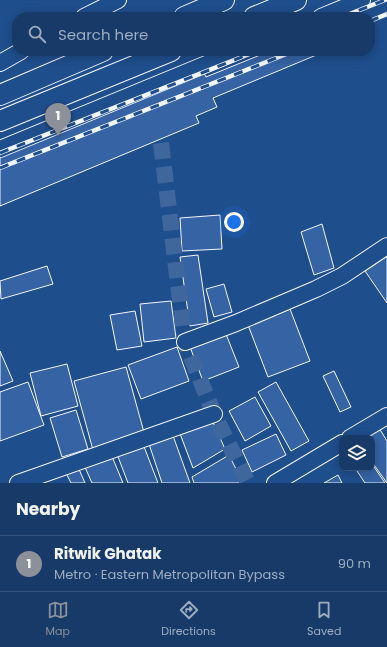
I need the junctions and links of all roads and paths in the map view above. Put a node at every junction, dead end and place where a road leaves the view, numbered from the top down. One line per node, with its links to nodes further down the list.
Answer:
1 (118, 0): 5 (street)
2 (224, 0): 6 (main road)
3 (296, 0): 7 (main road)
4 (362, 0): 8 (street)
5 (94, 12)
6 (196, 12)
7 (266, 12)
8 (333, 12)
9 (12, 56): 13 (street)
10 (91, 56): 14 (main road)
11 (159, 56): 15 (main road)
12 (226, 56): 16 (street)
13 (0, 63)
14 (0, 95)
15 (0, 121)
16 (0, 149)
17 (387, 246): 18 (street)
18 (185, 342)
19 (214, 414): 23 (street)
20 (387, 416): 21 (street)
21 (355, 435)
22 (339, 445): 24 (street)
23 (18, 483)
24 (275, 483)

